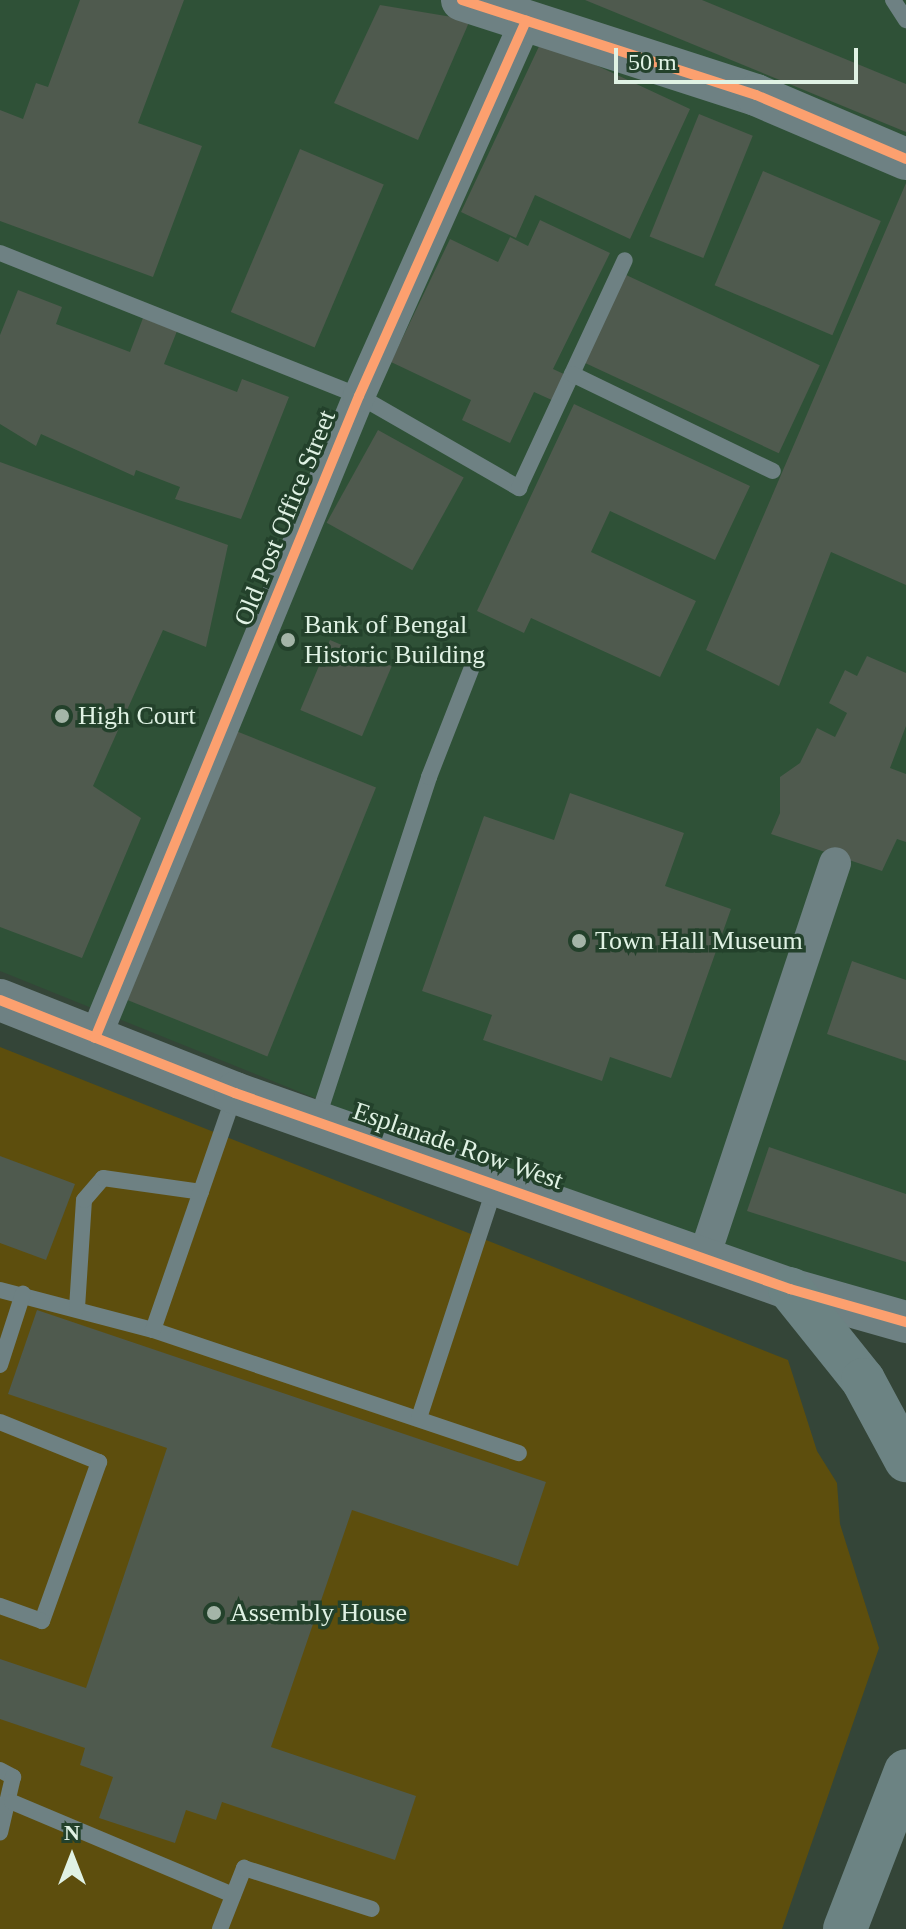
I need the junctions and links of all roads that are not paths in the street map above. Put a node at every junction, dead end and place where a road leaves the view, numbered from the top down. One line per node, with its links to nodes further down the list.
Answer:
1 (462, 0): 4 (street)
2 (893, 0): 3 (lane)
3 (906, 20)
4 (526, 21): 5 (street); 9 (street, Old Post Office Street)
5 (906, 159)
6 (0, 253): 9 (lane)
7 (625, 260): 8 (lane)
8 (572, 374): 9 (lane); 10 (lane)
9 (359, 396): 14 (street, Old Post Office Street)
10 (773, 471)
11 (476, 657): 16 (lane)
12 (835, 863): 19 (street)
13 (0, 1000): 14 (street, Esplanade Row West)
14 (95, 1038): 15 (street, Esplanade Row West)
15 (235, 1093): 16 (street, Esplanade Row West); 18 (lane)
16 (317, 1120): 17 (street, Esplanade Row West)
17 (496, 1183): 19 (street, Esplanade Row West); 27 (lane)
18 (201, 1192): 23 (lane); 25 (lane)
19 (704, 1257): 20 (street, Esplanade Row West)
20 (790, 1289): 24 (street, Esplanade Row West); 30 (main road)
21 (0, 1290): 22 (lane)
22 (23, 1294): 23 (lane); 26 (lane)
23 (77, 1308): 25 (lane)
24 (906, 1322)
25 (153, 1330): 27 (lane)
26 (0, 1365)
27 (419, 1418): 29 (lane)
28 (0, 1422): 31 (lane)
29 (519, 1453)
30 (906, 1460)
31 (0, 1606)
32 (0, 1770): 34 (lane)
33 (906, 1771): 39 (main road)
34 (12, 1802): 35 (lane); 36 (lane)
35 (0, 1833)
36 (233, 1895): 37 (lane); 38 (lane)
37 (372, 1909)
38 (220, 1929)
39 (845, 1929)

